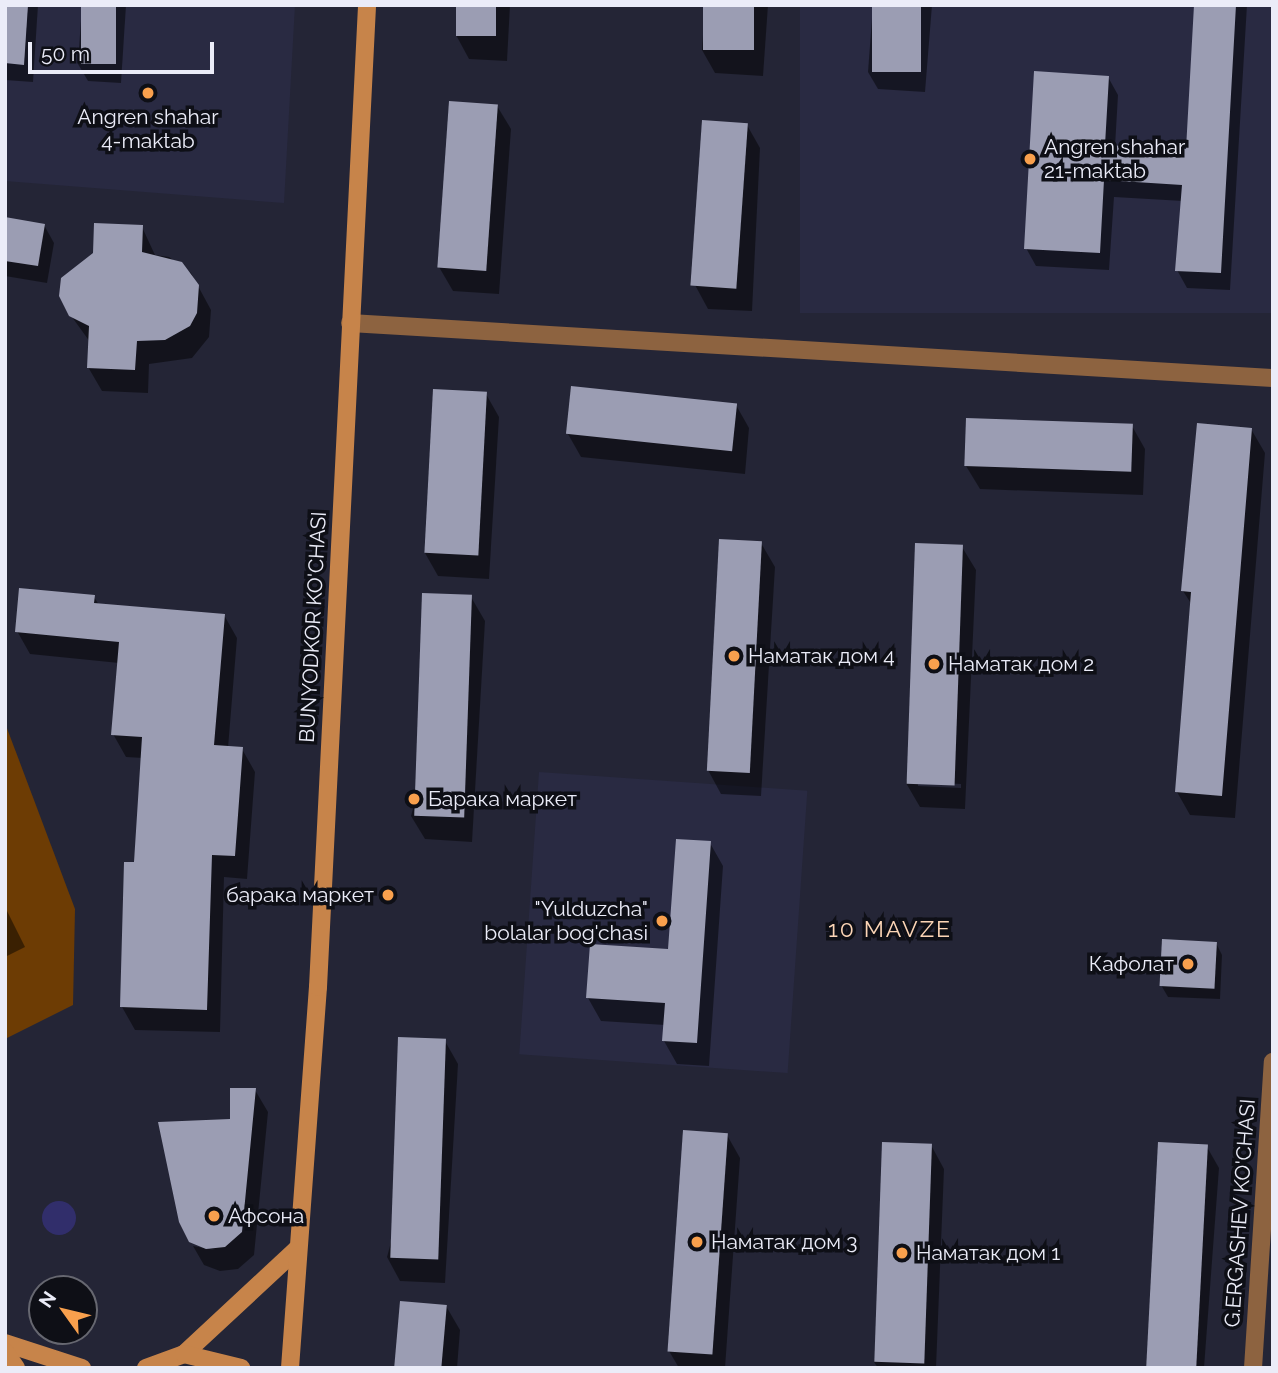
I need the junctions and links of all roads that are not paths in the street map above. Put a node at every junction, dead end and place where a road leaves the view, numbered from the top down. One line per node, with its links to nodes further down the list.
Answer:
1 (368, 5): 2 (main road, BUNYODKOR KO'CHASI)
2 (350, 323): 3 (street); 5 (main road, BUNYODKOR KO'CHASI)
3 (1273, 378)
4 (1273, 1062): 14 (street, G.ERGASHEV KO'CHASI)
5 (296, 1250): 8 (main road); 13 (main road, BUNYODKOR KO'CHASI)
6 (5, 1343): 10 (main road)
7 (5, 1352): 9 (main road)
8 (184, 1354): 11 (main road); 12 (main road)
9 (16, 1368)
10 (82, 1368)
11 (145, 1368)
12 (241, 1368)
13 (289, 1368)
14 (1253, 1368)

